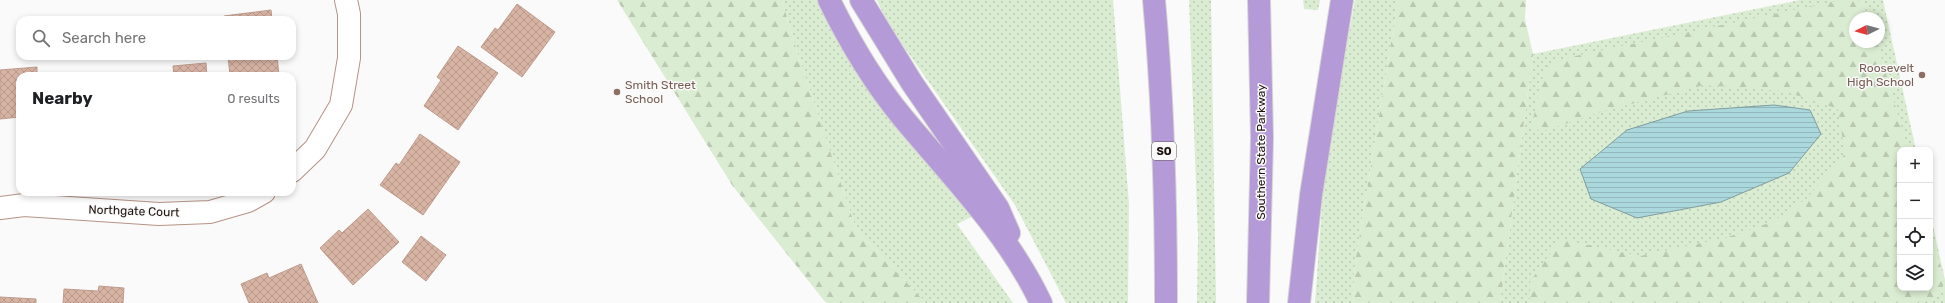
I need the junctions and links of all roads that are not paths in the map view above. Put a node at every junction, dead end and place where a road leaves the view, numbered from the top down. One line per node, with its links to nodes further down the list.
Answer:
1 (346, 0): 7 (street)
2 (829, 0): 10 (highway)
3 (861, 0): 10 (highway)
4 (1154, 0): 12 (highway, SO)
5 (1259, 0): 13 (highway, Southern State Parkway)
6 (1342, 0): 14 (highway)
7 (296, 167)
8 (257, 196): 9 (street, Northgate Court)
9 (0, 208)
10 (1030, 280): 11 (highway)
11 (1041, 303)
12 (1166, 303)
13 (1258, 303)
14 (1298, 303)

